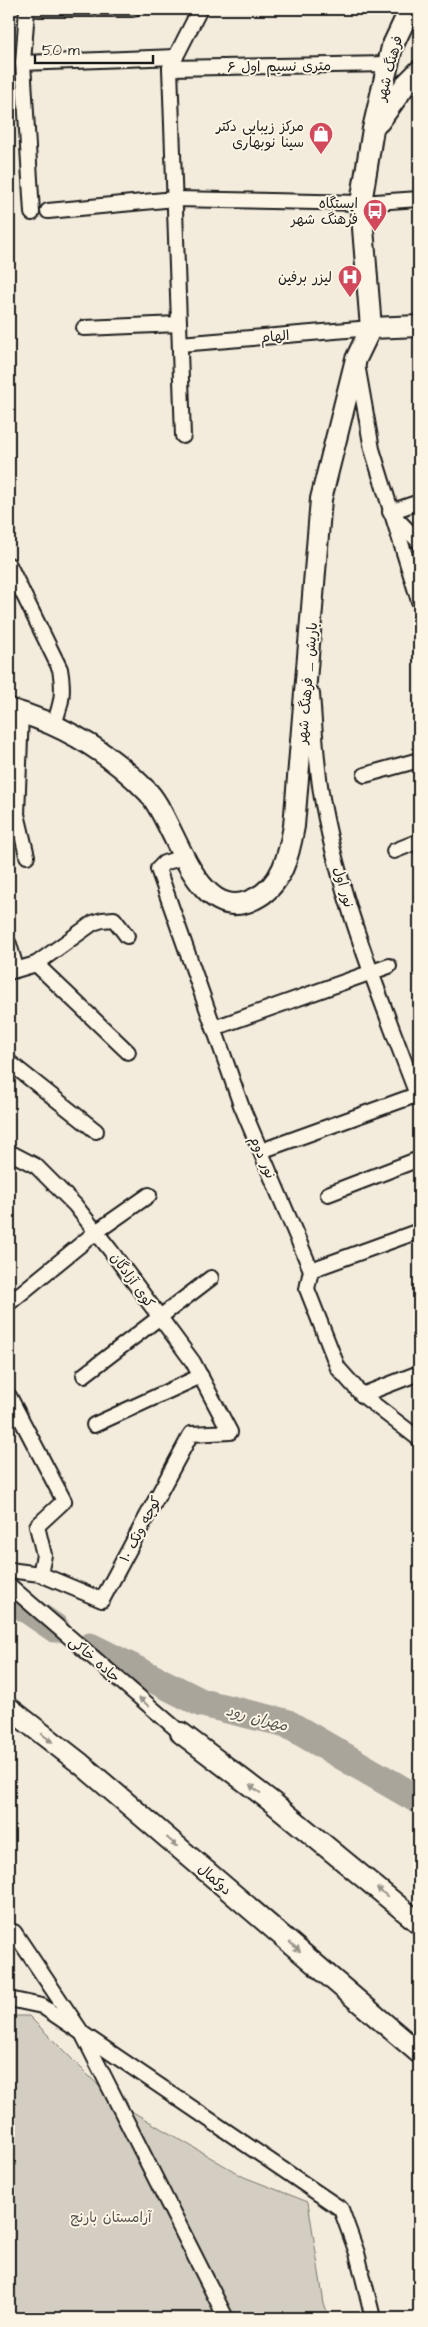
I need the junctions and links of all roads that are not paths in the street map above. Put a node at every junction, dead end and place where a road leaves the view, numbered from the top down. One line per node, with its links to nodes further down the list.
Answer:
1 (27, 9): 8 (street)
2 (38, 9): 6 (street)
3 (200, 9): 9 (street)
4 (410, 9): 10 (main road, فرهنگ شهر)
5 (416, 9): 7 (main road)
6 (133, 10)
7 (419, 14)
8 (23, 63): 9 (street, ۶ متری نسیم اول); 17 (street)
9 (173, 63): 10 (street, ۶ متری نسیم اول); 13 (street)
10 (388, 64): 12 (main road, فرهنگ شهر)
11 (419, 71): 12 (main road)
12 (373, 130): 15 (main road)
13 (175, 199): 15 (street); 16 (street); 18 (street)
14 (419, 199): 15 (street)
15 (361, 203): 21 (main road)
16 (48, 211)
17 (32, 212)
18 (179, 324): 20 (street); 22 (street)
19 (419, 326): 21 (main road)
20 (84, 328)
21 (371, 328): 22 (street, الهام); 23 (main road, باریش _ فرهنگ شهر)
22 (180, 344): 24 (street)
23 (356, 359): 26 (street); 30 (main road, باریش _ فرهنگ شهر)
24 (183, 436)
25 (419, 502): 26 (street)
26 (390, 512): 27 (street); 29 (street)
27 (419, 542)
28 (9, 564): 32 (street)
29 (419, 602)
30 (309, 664): 38 (main road, باریش _ فرهنگ شهر); 44 (street, نور اول)
31 (15, 711): 32 (main road, باریش _ فرهنگ شهر); 37 (street)
32 (54, 724): 38 (main road, باریش _ فرهنگ شهر)
33 (419, 760): 34 (street)
34 (365, 775)
35 (419, 841): 36 (street)
36 (394, 851)
37 (27, 856)
38 (183, 857): 45 (street, نور دوم)
39 (127, 936): 41 (street)
40 (9, 944): 43 (street)
41 (36, 964): 43 (street); 46 (street)
42 (389, 966): 44 (street)
43 (12, 970)
44 (372, 972): 45 (street); 48 (street, نور اول)
45 (214, 1028): 50 (street, نور دوم)
46 (128, 1052)
47 (9, 1062): 49 (street)
48 (419, 1096): 50 (street)
49 (96, 1131)
50 (261, 1151): 57 (street, نور دوم)
51 (9, 1152): 56 (street, کوی آزادگان)
52 (419, 1158): 53 (street)
53 (328, 1194)
54 (149, 1195): 56 (street)
55 (419, 1231): 57 (street)
56 (96, 1232): 59 (street); 60 (street, کوی آزادگان)
57 (311, 1270): 64 (street, نور دوم)
58 (211, 1278): 60 (street)
59 (9, 1303)
60 (160, 1317): 62 (street); 63 (street, کوی آزادگان)
61 (419, 1372): 64 (street)
62 (84, 1375)
63 (201, 1376): 66 (street); 67 (street, کوی آزادگان)
64 (362, 1395): 68 (street, نور دوم)
65 (9, 1396): 70 (street)
66 (94, 1425)
67 (230, 1432): 70 (street, کوچه ونک ۱۰)
68 (419, 1439)
69 (9, 1570): 70 (street)
70 (40, 1574)
71 (9, 1585): 73 (street, جاده خاکی, one-way to 71)
72 (9, 1708): 78 (main road, دوکمال, one-way to 78)
73 (181, 1733): 74 (main road, one-way to 73)
74 (419, 1923)
75 (9, 1931): 77 (street)
76 (9, 1999): 77 (street)
77 (82, 2033): 79 (street); 80 (street)
78 (419, 2053)
79 (226, 2318)
80 (373, 2318)

